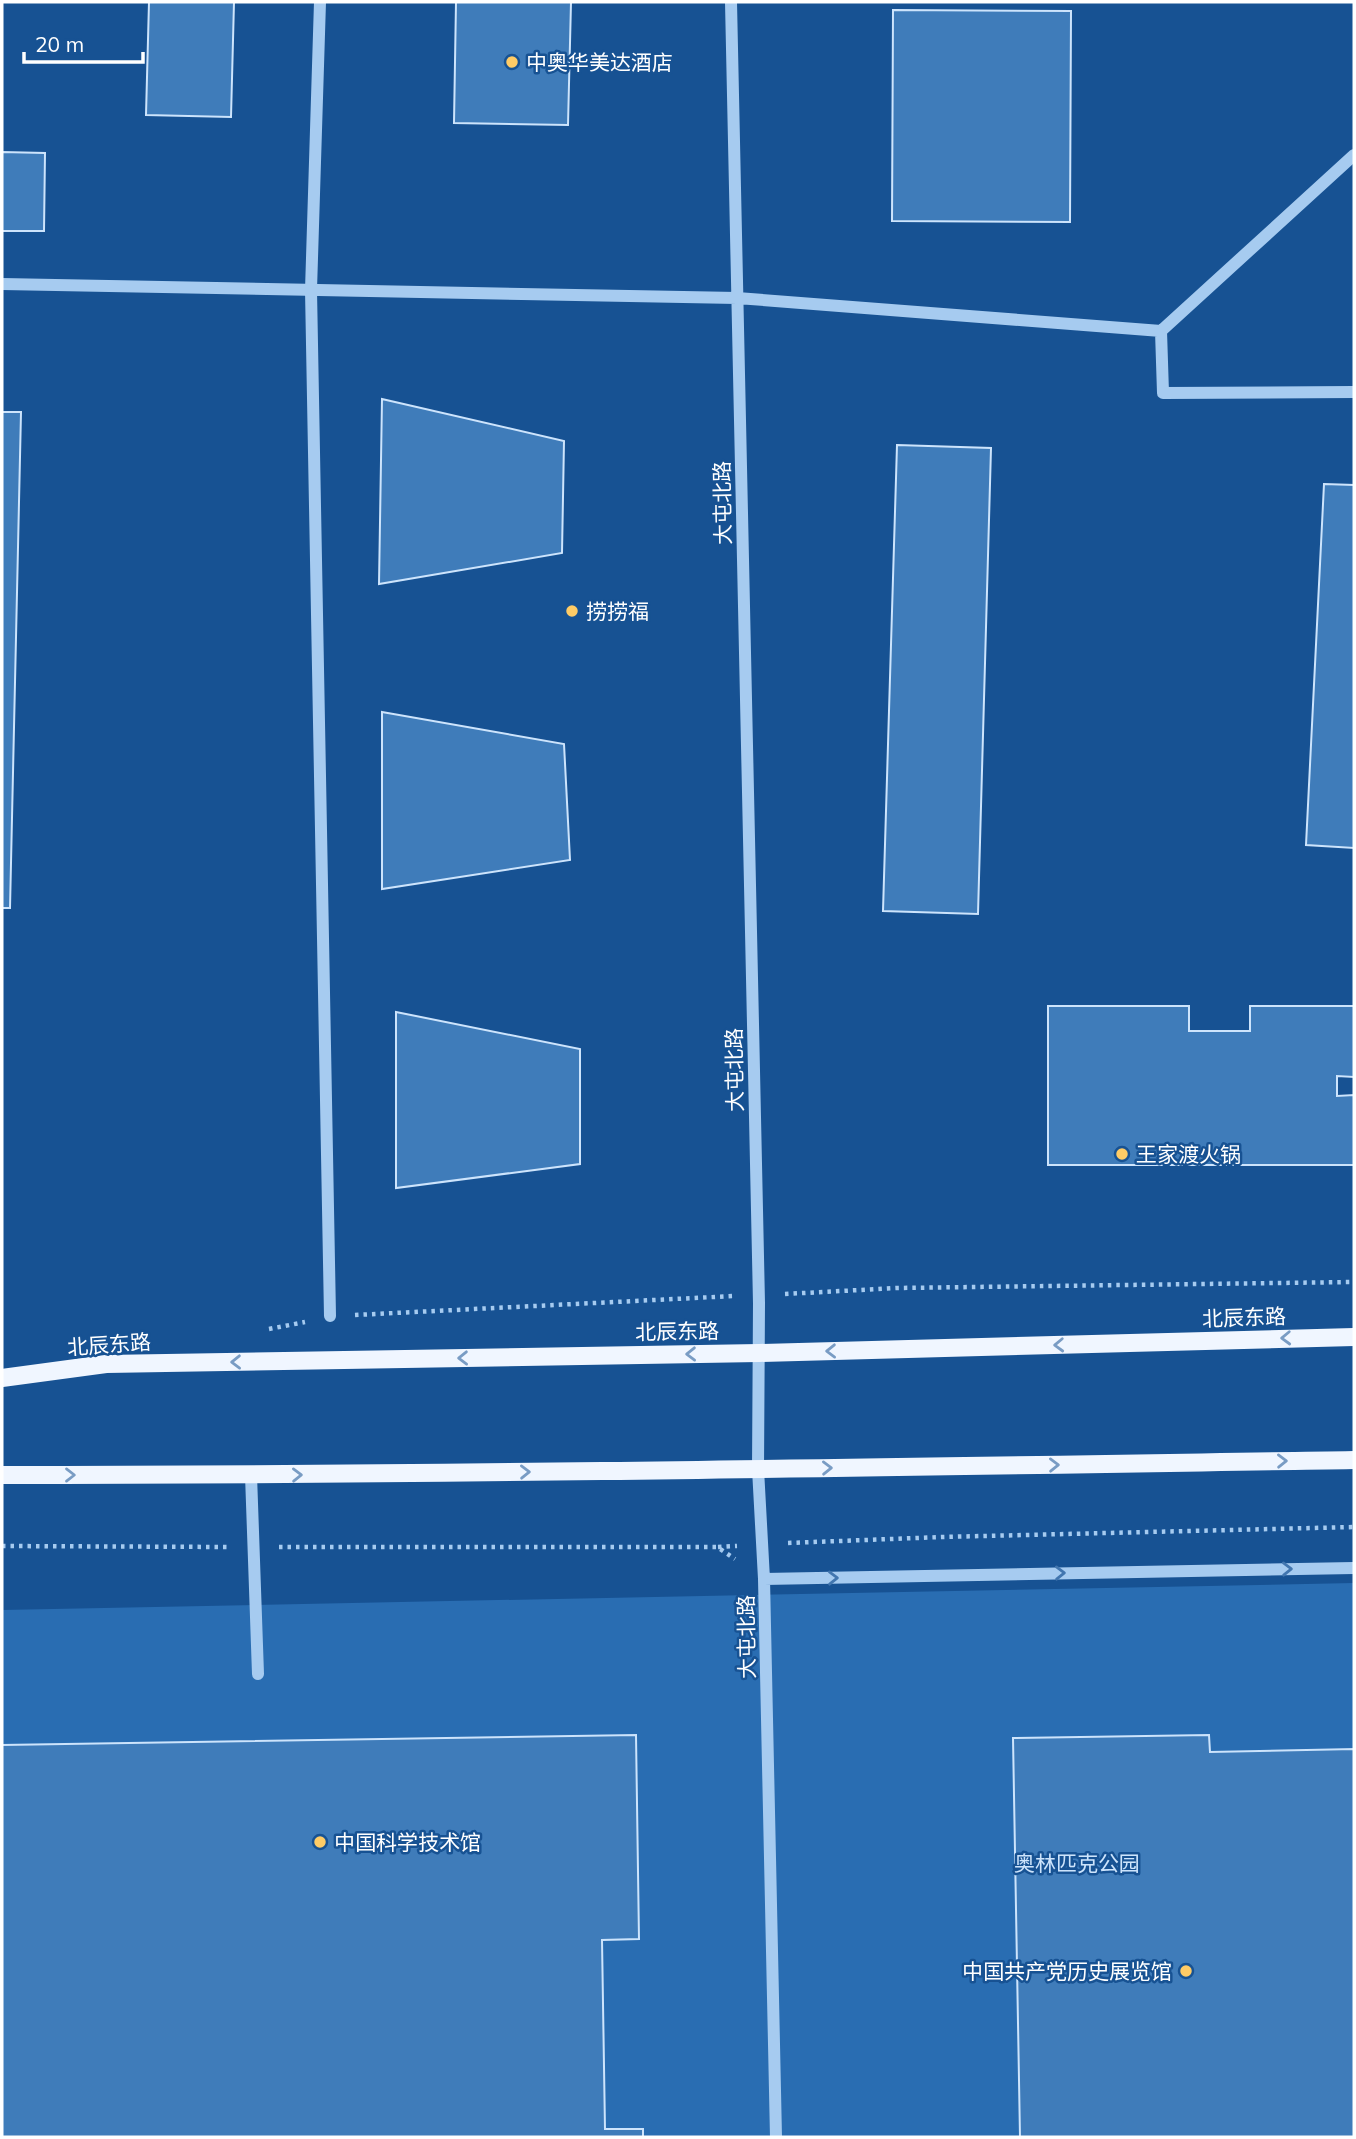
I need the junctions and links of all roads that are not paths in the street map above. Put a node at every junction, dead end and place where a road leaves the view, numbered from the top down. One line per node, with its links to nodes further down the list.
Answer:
1 (320, 2): 5 (street)
2 (731, 2): 6 (street, 大屯北路)
3 (1354, 155): 7 (street)
4 (2, 284): 5 (street)
5 (311, 290): 6 (street); 9 (street)
6 (737, 298): 7 (street); 11 (street, 大屯北路)
7 (1161, 331): 8 (street)
8 (1354, 392)
9 (330, 1317)
10 (1354, 1336): 11 (main road, 北辰东路, one-way to 11)
11 (759, 1353): 12 (main road, 北辰东路, one-way to 12); 14 (street, 大屯北路)
12 (2, 1378)
13 (1354, 1460): 14 (main road, one-way to 13)
14 (758, 1469): 16 (main road, one-way to 14); 18 (street, 大屯北路)
15 (2, 1475): 16 (main road, one-way to 16)
16 (250, 1475): 19 (street)
17 (1354, 1568): 18 (street, one-way to 17)
18 (764, 1579): 20 (street, 大屯北路)
19 (258, 1674)
20 (776, 2137)

